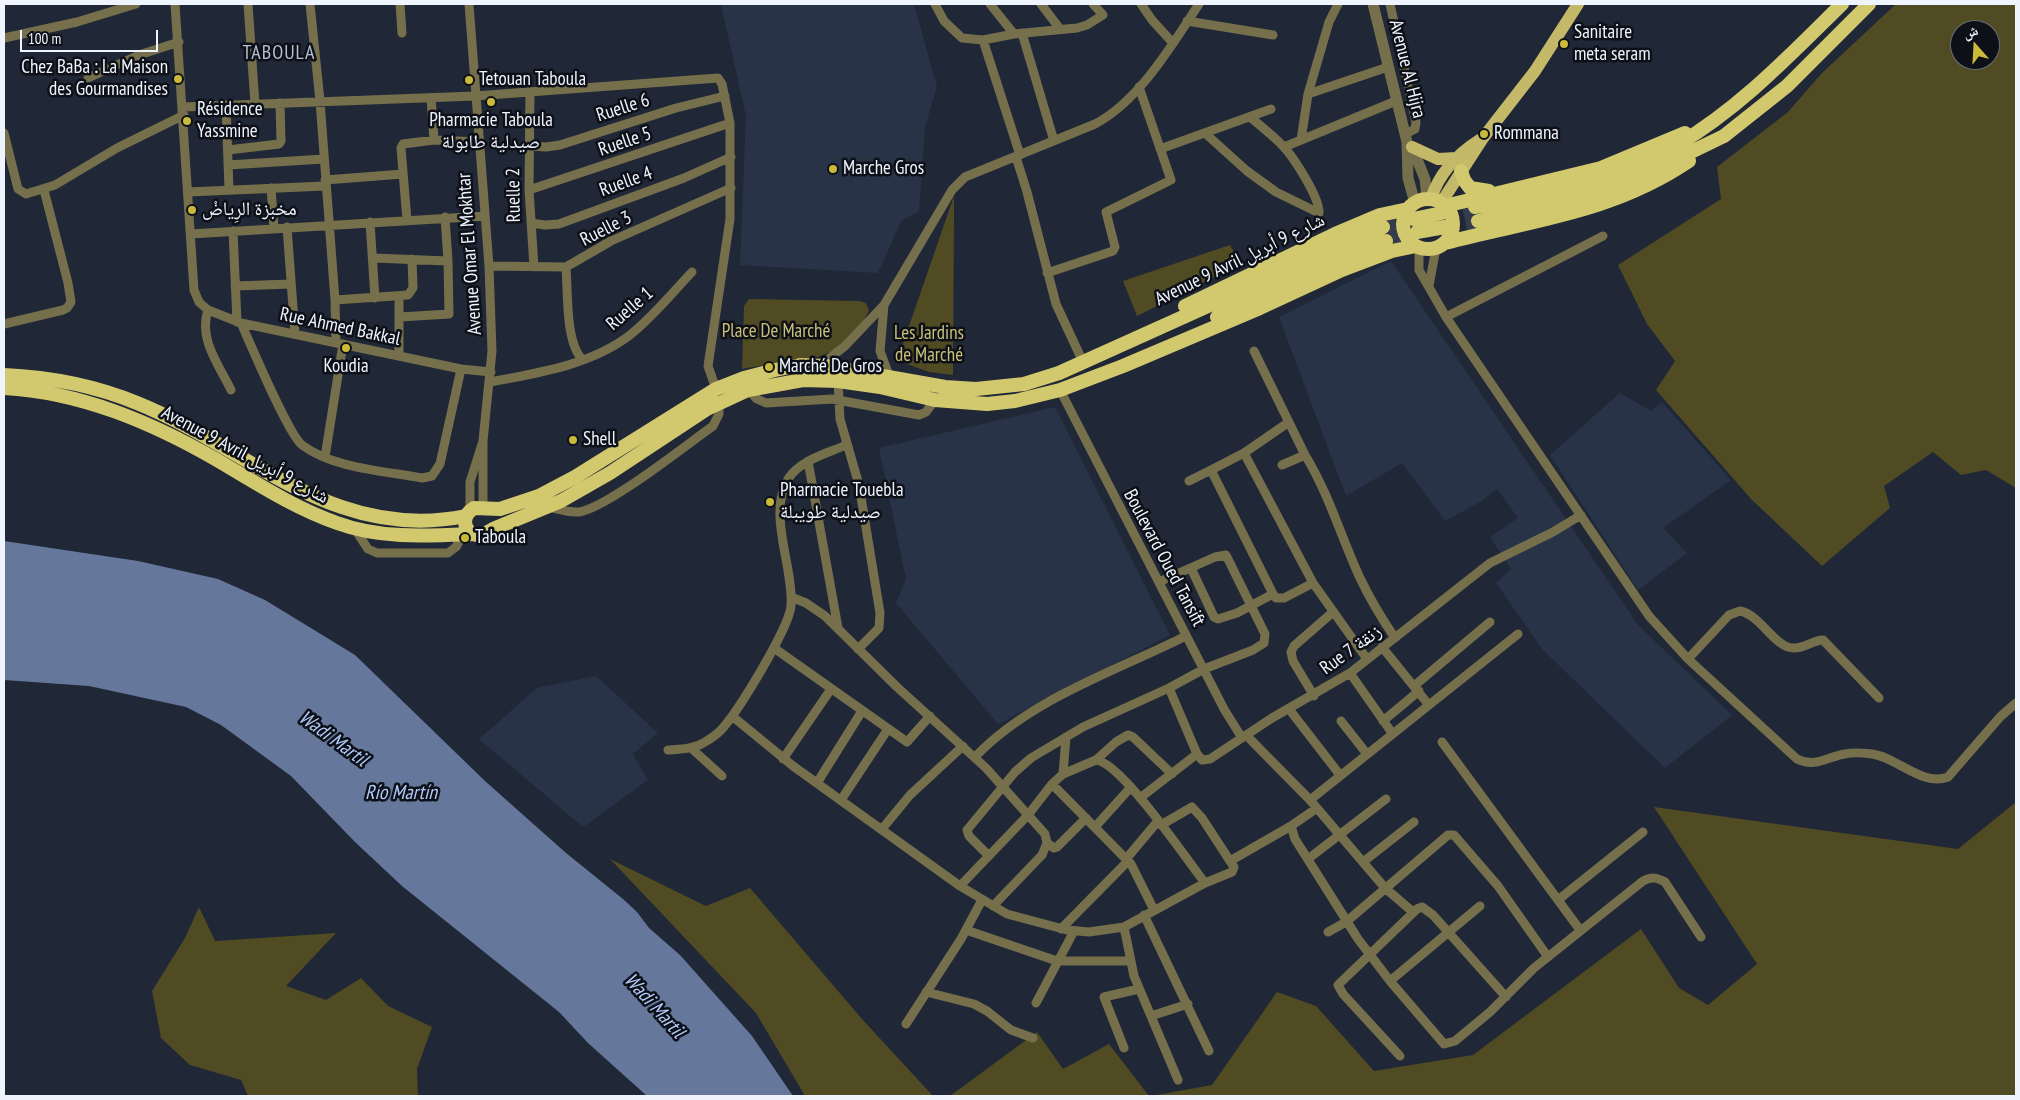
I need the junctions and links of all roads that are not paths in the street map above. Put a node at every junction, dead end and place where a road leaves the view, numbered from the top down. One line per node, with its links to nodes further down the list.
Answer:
1 (136, 4): 26 (street)
2 (175, 4): 28 (street)
3 (248, 4): 41 (street)
4 (310, 4): 38 (street)
5 (400, 4): 23 (street)
6 (469, 4): 35 (street, Avenue Omar El Mokhtar)
7 (935, 4): 27 (street)
8 (990, 4): 24 (street)
9 (1041, 4): 21 (street)
10 (1093, 4): 21 (street)
11 (1141, 4): 29 (street)
12 (1198, 4): 19 (street)
13 (1338, 4): 34 (street)
14 (1373, 4): 22 (street, Avenue Al Hijra)
15 (1390, 4): 20 (street)
16 (1578, 4): 63 (main road)
17 (1842, 4): 47 (highway, Avenue 9 Avril شارع 9 أبريل)
18 (1870, 4): 50 (highway, Avenue 9 Avril شارع 9 أبريل)
19 (1187, 21): 25 (street); 29 (street)
20 (1395, 27): 22 (street); 54 (street)
21 (1060, 29): 24 (street)
22 (1379, 30): 30 (street, Avenue Al Hijra)
23 (402, 33)
24 (1018, 34): 27 (street); 53 (street)
25 (1273, 35)
26 (4, 38)
27 (983, 40): 60 (street)
28 (179, 42): 31 (street); 44 (street)
29 (1172, 42): 32 (street)
30 (1388, 67): 34 (street); 39 (street, Avenue Al Hijra)
31 (88, 78)
32 (1139, 87): 53 (street); 58 (street)
33 (530, 91): 35 (street); 36 (street); 56 (street, Ruelle 2)
34 (1308, 94): 52 (street)
35 (475, 96): 37 (street); 55 (street, Avenue Omar El Mokhtar)
36 (725, 96): 46 (street); 56 (street, Ruelle 6)
37 (431, 98): 38 (street); 51 (street)
38 (320, 101): 40 (street); 62 (street)
39 (1396, 102): 52 (street); 54 (street, Avenue Al Hijra)
40 (280, 103): 41 (street); 59 (street)
41 (255, 104): 42 (street)
42 (226, 105): 44 (street); 59 (street)
43 (1271, 109): 45 (street)
44 (184, 111): 69 (street); 73 (street)
45 (1250, 117): 49 (street); 57 (street)
46 (730, 123): 61 (street); 71 (street, Ruelle 5)
47 (1705, 127): 50 (highway, Avenue 9 Avril شارع 9 أبريل); 72 (highway, Avenue 9 Avril شارع 9 أبريل)
48 (4, 133): 69 (street)
49 (1206, 134): 57 (street); 58 (street)
50 (1724, 136): 87 (highway, Avenue 9 Avril شارع 9 أبريل)
51 (434, 140): 55 (street); 65 (street)
52 (1301, 140): 57 (street)
53 (1054, 141): 60 (street)
54 (1408, 141): 63 (main road); 75 (street, Avenue Al Hijra); 75 (street, Avenue Al Hijra)
55 (479, 142): 74 (street, Avenue Omar El Mokhtar)
56 (530, 146): 71 (street, Ruelle 2)
57 (1284, 147)
58 (1160, 149): 95 (street)
59 (228, 150): 64 (street)
60 (1018, 156): 95 (street); 102 (street)
61 (731, 157): 68 (street); 79 (street, Ruelle 4)
62 (324, 159): 64 (street); 66 (street)
63 (1459, 164): 72 (highway); 75 (main road)
64 (228, 165): 70 (street)
65 (403, 174): 66 (street); 77 (street)
66 (325, 183): 67 (street); 80 (street)
67 (272, 188): 70 (street); 82 (street)
68 (731, 188): 93 (street, Ruelle 3); 126 (street)
69 (44, 190): 107 (street)
70 (229, 190): 73 (street)
71 (529, 190): 79 (street, Ruelle 2)
72 (1508, 191): 75 (highway, Avenue 9 Avril شارع 9 أبريل)
73 (188, 192): 85 (street)
74 (485, 216): 76 (street); 91 (street, Avenue Omar El Mokhtar)
75 (1425, 216): 81 (highway, Avenue 9 Avril شارع 9 أبريل); 87 (highway, Avenue 9 Avril شارع 9 أبريل); 87 (highway); 98 (street); 113 (highway, Avenue 9 Avril شارع 9 أبريل); 115 (highway, Avenue 9 Avril شارع 9 أبريل)
76 (445, 218): 77 (street); 90 (street)
77 (407, 220): 78 (street)
78 (370, 222): 80 (street); 88 (street)
79 (531, 223): 92 (street, Ruelle 2)
80 (329, 224): 83 (street); 101 (street)
81 (1445, 227)
82 (274, 228): 83 (street); 84 (street)
83 (287, 228): 96 (street)
84 (233, 231): 85 (street); 97 (street)
85 (191, 234): 103 (street)
86 (1603, 236): 105 (street)
87 (1440, 246): 98 (street)
88 (373, 258): 89 (street); 100 (street)
89 (412, 259): 90 (street); 99 (street)
90 (448, 260): 104 (street)
91 (489, 266): 92 (street, Ruelle 3); 117 (street, Avenue Omar El Mokhtar)
92 (534, 267): 93 (street, Ruelle 3)
93 (566, 267): 112 (street)
94 (692, 272): 112 (street, Ruelle 1)
95 (1047, 273): 113 (street)
96 (291, 284): 97 (street); 108 (street)
97 (236, 286): 106 (street)
98 (1429, 286): 105 (street)
99 (398, 296): 100 (street); 104 (street)
100 (376, 298): 101 (street)
101 (335, 300): 109 (street)
102 (884, 305): 114 (street); 121 (street)
103 (208, 310): 106 (street, Rue Ahmed Bakkal); 123 (street)
104 (400, 317): 111 (street)
105 (1446, 317): 141 (street)
106 (239, 322): 108 (street, Rue Ahmed Bakkal); 134 (street)
107 (4, 324)
108 (295, 334): 109 (street, Rue Ahmed Bakkal)
109 (340, 343): 111 (street, Rue Ahmed Bakkal); 134 (street)
110 (1254, 351): 129 (street)
111 (399, 356): 116 (street, Rue Ahmed Bakkal)
112 (583, 360): 120 (street, Ruelle 1)
113 (1088, 360): 115 (highway, Avenue 9 Avril شارع 9 أبريل); 121 (highway, Avenue 9 Avril شارع 9 أبريل)
114 (814, 365): 121 (highway); 126 (highway, Avenue 9 Avril شارع 9 أبريل)
115 (1124, 366): 125 (highway, Avenue 9 Avril شارع 9 أبريل)
116 (461, 369): 117 (street, Rue Ahmed Bakkal); 134 (street)
117 (492, 372): 120 (street, Avenue Omar El Mokhtar)
118 (4, 375): 140 (highway, Avenue 9 Avril شارع 9 أبريل)
119 (838, 381): 121 (highway, Avenue 9 Avril شارع 9 أبريل); 124 (highway, Avenue 9 Avril شارع 9 أبريل); 127 (street)
120 (490, 382): 130 (street, Avenue Omar El Mokhtar)
121 (885, 382): 128 (highway, Avenue 9 Avril شارع 9 أبريل)
122 (4, 388): 142 (highway, Avenue 9 Avril شارع 9 أبريل)
123 (231, 390)
124 (748, 390): 126 (highway, Avenue 9 Avril شارع 9 أبريل); 127 (street)
125 (1060, 390): 128 (highway, Avenue 9 Avril شارع 9 أبريل); 146 (street, Boulevard Oued Tansift)
126 (718, 395): 139 (highway, Avenue 9 Avril شارع 9 أبريل); 139 (street); 140 (highway, Avenue 9 Avril شارع 9 أبريل)
127 (838, 400): 128 (street); 131 (street)
128 (936, 400)
129 (1288, 422): 132 (street); 133 (street)
130 (483, 442): 140 (street, Avenue Omar El Mokhtar); 140 (street, Avenue Omar El Mokhtar)
131 (846, 446): 135 (street); 159 (street)
132 (1244, 452): 137 (street); 147 (street)
133 (1305, 455): 136 (street); 156 (street)
134 (325, 457)
135 (808, 461): 149 (street); 153 (street)
136 (1282, 465)
137 (1211, 470): 138 (street); 148 (street)
138 (1189, 481)
139 (548, 507): 143 (highway, Avenue 9 Avril شارع 9 أبريل)
140 (476, 510): 143 (highway); 144 (highway)
141 (1581, 515): 156 (street, Rue 7 زنقة); 161 (street)
142 (354, 528): 144 (highway, Avenue 9 Avril شارع 9 أبريل); 144 (street)
143 (493, 529): 144 (highway, Avenue 9 Avril شارع 9 أبريل)
144 (467, 534)
145 (1191, 568): 146 (street); 150 (street); 150 (street)
146 (1159, 582): 155 (street, Boulevard Oued Tansift)
147 (1314, 583): 148 (street); 151 (street)
148 (1274, 594): 150 (street)
149 (791, 597): 153 (street); 158 (street)
150 (1251, 606): 162 (street)
151 (1333, 612): 160 (street); 167 (street)
152 (1490, 622): 166 (street)
153 (838, 628): 159 (street)
154 (1518, 634): 170 (street)
155 (1186, 636): 162 (street, Boulevard Oued Tansift); 188 (street)
156 (1395, 638): 157 (street, Rue 7 زنقة)
157 (1382, 647): 160 (street, Rue 7 زنقة); 166 (street)
158 (774, 648): 165 (street); 173 (street)
159 (858, 649): 174 (street)
160 (1367, 659): 163 (street, Rue 7 زنقة)
161 (1688, 659): 168 (street); 169 (street)
162 (1204, 669): 164 (street); 179 (street, Boulevard Oued Tansift)
163 (1350, 673): 167 (street, Rue 7 زنقة); 176 (street)
164 (1169, 688): 180 (street); 185 (street)
165 (831, 689): 172 (street); 187 (street)
166 (1416, 689): 170 (street); 176 (street)
167 (1314, 696): 171 (street, Rue 7 زنقة)
168 (1879, 698)
169 (2016, 703)
170 (1428, 704): 178 (street)
171 (1289, 710): 179 (street, Rue 7 زنقة); 192 (street)
172 (862, 711): 177 (street); 194 (street)
173 (732, 716): 183 (street); 187 (street)
174 (930, 716): 177 (street); 182 (street)
175 (1341, 721): 186 (street)
176 (1383, 721): 178 (street)
177 (888, 729): 200 (street)
178 (1392, 734): 186 (street)
179 (1244, 736): 185 (street, Rue 7 زنقة); 201 (street, Boulevard Oued Tansift)
180 (1066, 737): 190 (street); 196 (street)
181 (1442, 742): 222 (street)
182 (963, 746): 188 (street); 209 (street)
183 (691, 748): 184 (street); 193 (street)
184 (668, 750)
185 (1197, 754): 191 (street)
186 (1367, 754): 192 (street)
187 (783, 758): 194 (street)
188 (975, 758): 196 (street)
189 (1096, 760): 190 (street); 191 (street); 197 (street)
190 (1063, 774): 195 (street)
191 (1172, 774): 198 (street)
192 (1340, 775): 201 (street)
193 (722, 776)
194 (816, 783): 200 (street)
195 (1052, 784): 203 (street); 204 (street)
196 (1004, 786): 203 (street); 213 (street)
197 (1131, 788): 198 (street); 208 (street)
198 (1140, 798): 206 (street)
199 (1386, 799): 211 (street)
200 (841, 800): 209 (street)
201 (1310, 800): 202 (street, Boulevard Oued Tansift)
202 (1317, 808): 207 (street); 211 (street, Boulevard Oued Tansift)
203 (1028, 815): 212 (street); 213 (street)
204 (1086, 818): 208 (street); 212 (street)
205 (1414, 822): 217 (street)
206 (1159, 823): 215 (street); 216 (street); 218 (street)
207 (1291, 826): 214 (street); 216 (street)
208 (1095, 827): 215 (street)
209 (882, 829): 219 (street)
210 (1643, 832): 222 (street)
211 (1340, 836): 214 (street); 217 (street, Boulevard Oued Tansift)
212 (1047, 843): 223 (street)
213 (989, 856): 219 (street)
214 (1308, 859): 228 (street)
215 (1127, 860): 225 (street); 230 (street)
216 (1230, 861): 218 (street)
217 (1363, 862): 220 (street, Boulevard Oued Tansift)
218 (1205, 883): 225 (street)
219 (960, 886): 221 (street)
220 (1385, 888): 226 (street, Boulevard Oued Tansift); 228 (street); 238 (street)
221 (982, 900): 223 (street); 231 (street)
222 (1558, 900): 232 (street)
223 (993, 906): 230 (street)
224 (1480, 906): 235 (street)
225 (1154, 910): 227 (street)
226 (1413, 912): 235 (street); 237 (street)
227 (1144, 915): 229 (street); 246 (street)
228 (1346, 922): 234 (street); 237 (street)
229 (1124, 927): 233 (street); 240 (street)
230 (1061, 929): 233 (street)
231 (966, 930): 239 (street); 243 (street)
232 (1580, 930): 236 (street); 238 (street)
233 (1074, 931): 239 (street)
234 (1328, 932)
235 (1448, 934): 241 (street); 244 (street)
236 (1701, 937)
237 (1370, 955): 241 (street); 252 (street)
238 (1548, 957): 244 (street)
239 (1057, 961): 240 (street); 245 (street)
240 (1130, 961): 242 (street)
241 (1390, 981): 244 (street)
242 (1139, 989): 247 (street); 250 (street)
243 (926, 992): 248 (street); 249 (street)
244 (1506, 997)
245 (1036, 1003)
246 (1188, 1004): 247 (street); 251 (street)
247 (1151, 1016): 253 (street)
248 (906, 1024)
249 (1033, 1038)
250 (1124, 1048)
251 (1210, 1051)
252 (1400, 1056)
253 (1178, 1080)

